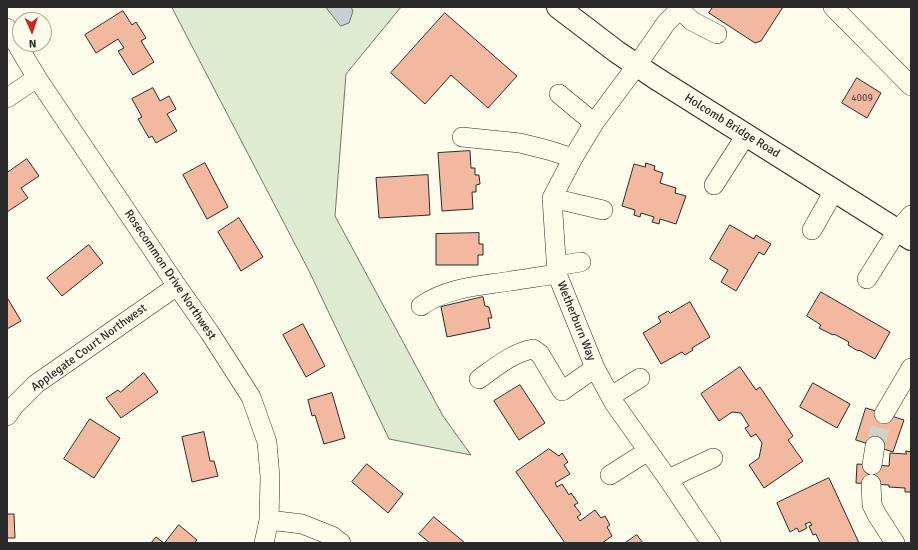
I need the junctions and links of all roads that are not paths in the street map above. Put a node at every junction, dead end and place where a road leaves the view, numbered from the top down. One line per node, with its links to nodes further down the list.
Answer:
1 (558, 7): 6 (main road, Holcomb Bridge Road)
2 (833, 7): 8 (street)
3 (680, 8): 5 (street); 6 (street)
4 (7, 28): 7 (street, Rosecommon Drive Northwest)
5 (717, 34)
6 (637, 65): 11 (street); 12 (main road, Holcomb Bridge Road)
7 (37, 78): 10 (street); 24 (street, Rosecommon Drive Northwest)
8 (911, 86)
9 (559, 94): 11 (street)
10 (7, 98)
11 (594, 123): 14 (street)
12 (746, 135): 15 (street); 16 (main road, Holcomb Bridge Road)
13 (462, 137): 14 (street)
14 (573, 158): 17 (street)
15 (714, 185)
16 (834, 190): 19 (main road, Holcomb Bridge Road); 20 (street)
17 (552, 198): 18 (street); 22 (street, Wetherburn Way)
18 (603, 210)
19 (906, 228): 23 (street)
20 (812, 230)
21 (581, 262): 22 (street)
22 (557, 270): 25 (street); 26 (street, Wetherburn Way)
23 (867, 279)
24 (177, 286): 32 (street, Applegate Court Northwest); 40 (street, Rosecommon Drive Northwest)
25 (420, 306)
26 (595, 368): 29 (street); 30 (street, Wetherburn Way)
27 (911, 368): 31 (street)
28 (640, 378): 30 (street)
29 (478, 379)
30 (611, 396): 34 (street, Wetherburn Way)
31 (884, 414)
32 (7, 416)
33 (875, 446): 36 (street)
34 (648, 451): 37 (street); 38 (street, Wetherburn Way)
35 (713, 458): 38 (street)
36 (872, 465)
37 (610, 475)
38 (668, 479): 41 (street, Wetherburn Way)
39 (871, 484): 44 (street)
40 (269, 520): 42 (street, Rosecommon Drive Northwest); 43 (street)
41 (707, 542)
42 (264, 543)
43 (341, 543)
44 (895, 543)

